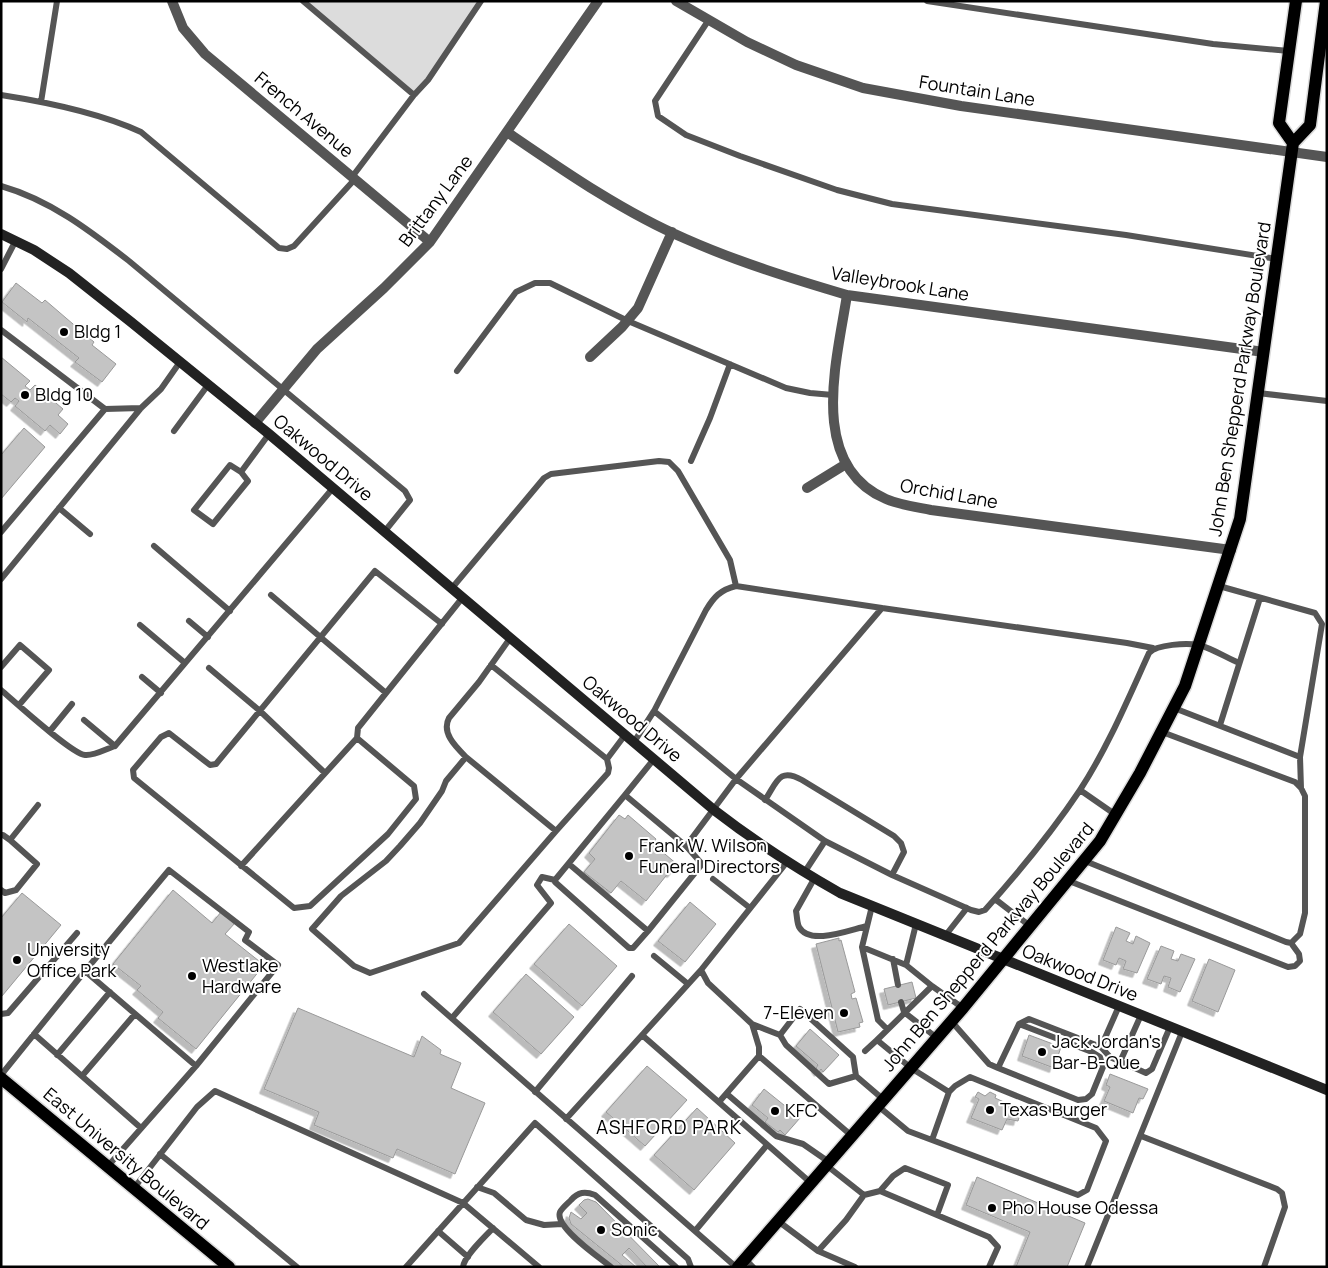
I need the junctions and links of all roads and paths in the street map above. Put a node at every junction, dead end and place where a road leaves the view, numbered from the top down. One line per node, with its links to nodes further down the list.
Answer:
1 (56, 1): 14 (lane)
2 (172, 1): 18 (street, French Avenue)
3 (302, 1): 13 (lane)
4 (481, 1): 13 (lane)
5 (598, 1): 15 (street, Brittany Lane)
6 (676, 1): 10 (street, Fountain Lane)
7 (927, 1): 11 (lane)
8 (1296, 1): 11 (main road)
9 (1326, 1): 16 (main road)
10 (708, 20): 16 (street, Fountain Lane); 24 (lane)
11 (1289, 51): 16 (main road)
12 (1, 95): 14 (lane)
13 (414, 95): 18 (lane)
14 (41, 102): 18 (lane)
15 (507, 132): 20 (street, Valleybrook Lane); 23 (street, Brittany Lane)
16 (1293, 148): 17 (street, Fountain Lane); 24 (main road, John Ben Shepperd Parkway Boulevard)
17 (1327, 157)
18 (353, 178): 23 (street, French Avenue)
19 (1, 186): 35 (lane)
20 (672, 232): 26 (street, Valleybrook Lane); 27 (street)
21 (1, 234): 22 (street, Oakwood Drive)
22 (16, 240): 25 (lane); 31 (street, Oakwood Drive)
23 (430, 242): 35 (street, Brittany Lane)
24 (1277, 259): 29 (main road, John Ben Shepperd Parkway Boulevard)
25 (1, 270)
26 (847, 295): 29 (street, Valleybrook Lane); 37 (street, Orchid Lane)
27 (628, 321): 30 (street); 32 (lane); 33 (lane)
28 (1, 330): 40 (lane)
29 (1264, 352): 36 (main road, John Ben Shepperd Parkway Boulevard)
30 (590, 357)
31 (180, 362): 34 (street, Oakwood Drive); 39 (lane)
32 (730, 364): 37 (lane); 44 (lane)
33 (457, 371)
34 (208, 384): 41 (street, Oakwood Drive); 42 (lane)
35 (284, 389): 41 (street, Brittany Lane); 50 (lane)
36 (1258, 393): 38 (lane); 54 (main road, John Ben Shepperd Parkway Boulevard)
37 (833, 395): 45 (street, Orchid Lane)
38 (1327, 401)
39 (141, 408): 40 (lane); 49 (lane)
40 (105, 409): 51 (lane)
41 (255, 423): 43 (street, Oakwood Drive)
42 (174, 431)
43 (269, 434): 46 (lane); 47 (street, Oakwood Drive)
44 (691, 461)
45 (846, 464): 48 (street); 54 (street, Orchid Lane)
46 (241, 472): 46 (lane)
47 (333, 488): 50 (street, Oakwood Drive); 63 (lane)
48 (807, 488)
49 (59, 508): 52 (lane); 55 (lane)
50 (385, 531): 58 (street, Oakwood Drive)
51 (1, 532)
52 (90, 534)
53 (154, 546): 63 (lane)
54 (1232, 550): 57 (main road, John Ben Shepperd Parkway Boulevard)
55 (1, 579)
56 (736, 586): 58 (lane); 62 (lane); 84 (lane)
57 (1219, 586): 61 (lane); 70 (main road, John Ben Shepperd Parkway Boulevard)
58 (452, 588): 60 (street, Oakwood Drive)
59 (271, 595): 68 (lane)
60 (463, 597): 65 (lane); 69 (street, Oakwood Drive)
61 (1260, 598): 73 (lane); 94 (lane)
62 (882, 608): 71 (lane); 98 (lane)
63 (230, 611): 67 (lane)
64 (189, 622): 67 (lane)
65 (442, 624): 68 (lane); 80 (lane)
66 (140, 625): 72 (lane)
67 (208, 637): 72 (lane)
68 (321, 637): 80 (lane); 85 (lane)
69 (511, 637): 74 (lane); 91 (street, Oakwood Drive)
70 (1199, 646): 71 (lane); 73 (lane); 83 (main road, John Ben Shepperd Parkway Boulevard)
71 (1153, 648): 100 (lane)
72 (185, 663): 79 (lane)
73 (1239, 663): 87 (lane)
74 (492, 665): 93 (lane); 95 (lane)
75 (1, 667): 82 (lane)
76 (209, 668): 85 (lane)
77 (142, 678): 79 (lane)
78 (1, 690): 82 (lane)
79 (161, 693): 92 (lane)
80 (386, 693): 90 (lane)
81 (72, 704): 88 (lane)
82 (19, 705): 88 (lane)
83 (1174, 708): 87 (lane); 89 (main road, John Ben Shepperd Parkway Boulevard)
84 (654, 710): 91 (lane); 98 (lane)
85 (260, 711): 97 (lane); 114 (lane)
86 (84, 720): 92 (lane)
87 (1220, 725): 94 (lane)
88 (50, 730): 92 (lane)
89 (1162, 732): 99 (lane); 105 (main road, John Ben Shepperd Parkway Boulevard)
90 (357, 738): 97 (lane); 114 (lane)
91 (629, 739): 95 (lane); 96 (street, Oakwood Drive)
92 (115, 746)
93 (466, 757): 106 (lane); 106 (lane)
94 (1300, 757): 99 (lane)
95 (607, 759): 106 (lane)
96 (654, 759): 101 (lane); 104 (street, Oakwood Drive)
97 (326, 773): 114 (lane)
98 (736, 779): 102 (lane); 104 (lane)
99 (1301, 788): 132 (lane)
100 (1080, 790): 105 (lane); 122 (lane)
101 (625, 795): 110 (lane); 113 (lane)
102 (765, 800): 109 (lane); 116 (lane)
103 (38, 805): 108 (lane)
104 (714, 810): 110 (lane); 112 (street, Oakwood Drive)
105 (1117, 815): 111 (main road, John Ben Shepperd Parkway Boulevard)
106 (556, 831)
107 (1, 836): 108 (lane)
108 (10, 840): 121 (lane)
109 (825, 841): 115 (lane); 116 (lane)
110 (686, 846): 129 (lane)
111 (1085, 861): 120 (main road, John Ben Shepperd Parkway Boulevard); 132 (lane)
112 (787, 862): 115 (street, Oakwood Drive); 124 (lane)
113 (569, 864): 119 (lane); 129 (lane)
114 (241, 866)
115 (804, 872): 118 (street, Oakwood Drive)
116 (892, 875): 125 (lane)
117 (713, 879): 124 (lane)
118 (814, 879): 123 (street, Oakwood Drive); 127 (lane)
119 (555, 880): 129 (lane); 153 (lane)
120 (1068, 881): 128 (main road, John Ben Shepperd Parkway Boulevard); 132 (lane)
121 (1, 890)
122 (995, 899): 125 (lane); 128 (lane)
123 (872, 906): 126 (street, Oakwood Drive); 127 (lane)
124 (750, 908): 139 (lane)
125 (967, 908): 131 (lane)
126 (916, 924): 131 (street, Oakwood Drive); 137 (lane)
127 (866, 926): 133 (lane)
128 (1030, 926): 136 (main road, John Ben Shepperd Parkway Boulevard)
129 (648, 931)
130 (77, 933): 150 (lane)
131 (945, 936): 136 (street, Oakwood Drive)
132 (1292, 942)
133 (862, 947): 135 (lane); 158 (lane)
134 (654, 956): 141 (lane)
135 (892, 959): 137 (lane); 142 (lane)
136 (1002, 960): 147 (street, Oakwood Drive); 148 (main road, John Ben Shepperd Parkway Boulevard)
137 (906, 964): 143 (lane)
138 (84, 970): 144 (lane); 160 (lane); 170 (lane)
139 (701, 970): 141 (lane); 155 (lane)
140 (632, 976): 177 (lane)
141 (688, 984): 162 (lane)
142 (898, 985)
143 (932, 986): 148 (lane); 149 (lane)
144 (110, 992): 151 (lane); 167 (lane)
145 (424, 994): 153 (lane)
146 (901, 1002): 149 (lane)
147 (1119, 1006): 152 (street, Oakwood Drive); 165 (lane)
148 (963, 1008): 154 (main road, John Ben Shepperd Parkway Boulevard)
149 (904, 1012): 158 (lane); 163 (lane)
150 (1, 1014)
151 (135, 1014): 170 (lane); 174 (lane)
152 (1141, 1015): 157 (street, Oakwood Drive); 169 (lane)
153 (452, 1018): 177 (lane)
154 (952, 1022): 163 (main road, John Ben Shepperd Parkway Boulevard); 172 (lane)
155 (752, 1024): 161 (lane); 168 (lane)
156 (1019, 1024): 165 (lane); 172 (lane); 172 (lane)
157 (1170, 1027): 159 (street, Oakwood Drive); 169 (lane)
158 (887, 1029): 164 (lane)
159 (1182, 1032): 176 (street, Oakwood Drive); 185 (lane)
160 (34, 1034): 167 (lane); 173 (lane)
161 (780, 1034): 175 (lane); 175 (lane)
162 (642, 1035): 180 (lane); 182 (lane)
163 (937, 1038): 171 (main road, John Ben Shepperd Parkway Boulevard)
164 (877, 1040): 166 (lane); 171 (lane)
165 (1101, 1047): 169 (lane)
166 (865, 1051)
167 (56, 1055): 174 (lane)
168 (759, 1056): 179 (lane); 184 (lane)
169 (1120, 1062)
170 (196, 1066): 183 (lane)
171 (911, 1068): 178 (lane); 181 (main road, John Ben Shepperd Parkway Boulevard)
172 (998, 1068)
173 (1, 1076): 190 (main road, East University Boulevard)
174 (82, 1076): 183 (lane)
175 (856, 1076): 181 (lane)
176 (1327, 1090)
177 (536, 1092): 182 (lane)
178 (949, 1092): 186 (lane); 186 (lane)
179 (727, 1094): 180 (lane); 189 (lane)
180 (719, 1102): 187 (lane)
181 (881, 1103): 184 (main road, John Ben Shepperd Parkway Boulevard); 186 (lane)
182 (566, 1119): 202 (lane)
183 (141, 1128): 190 (lane)
184 (852, 1136): 189 (main road, John Ben Shepperd Parkway Boulevard)
185 (1140, 1136): 216 (lane); 217 (lane)
186 (932, 1140)
187 (767, 1145): 191 (lane); 202 (lane)
188 (160, 1154): 193 (lane); 196 (lane); 208 (lane)
189 (827, 1164): 191 (main road, John Ben Shepperd Parkway Boulevard); 195 (lane)
190 (108, 1166): 193 (main road, East University Boulevard)
191 (811, 1183): 198 (main road, John Ben Shepperd Parkway Boulevard)
192 (477, 1187): 196 (lane); 199 (lane); 213 (lane)
193 (134, 1188): 207 (main road, East University Boulevard)
194 (880, 1191): 195 (lane); 197 (lane); 197 (lane)
195 (864, 1195): 203 (lane)
196 (463, 1203): 200 (lane); 201 (lane)
197 (937, 1215): 215 (lane)
198 (778, 1221): 203 (lane); 205 (main road, John Ben Shepperd Parkway Boulevard)
199 (562, 1224): 211 (lane); 212 (lane)
200 (493, 1228): 204 (lane); 210 (lane)
201 (438, 1231): 204 (lane); 206 (lane)
202 (695, 1231): 205 (lane)
203 (818, 1250): 214 (lane)
204 (468, 1257): 209 (lane)
205 (743, 1265)
206 (409, 1266)
207 (228, 1267)
208 (297, 1267)
209 (463, 1267)
210 (539, 1267)
211 (611, 1267)
212 (676, 1267)
213 (691, 1267)
214 (855, 1267)
215 (989, 1267)
216 (1087, 1267)
217 (1264, 1267)

